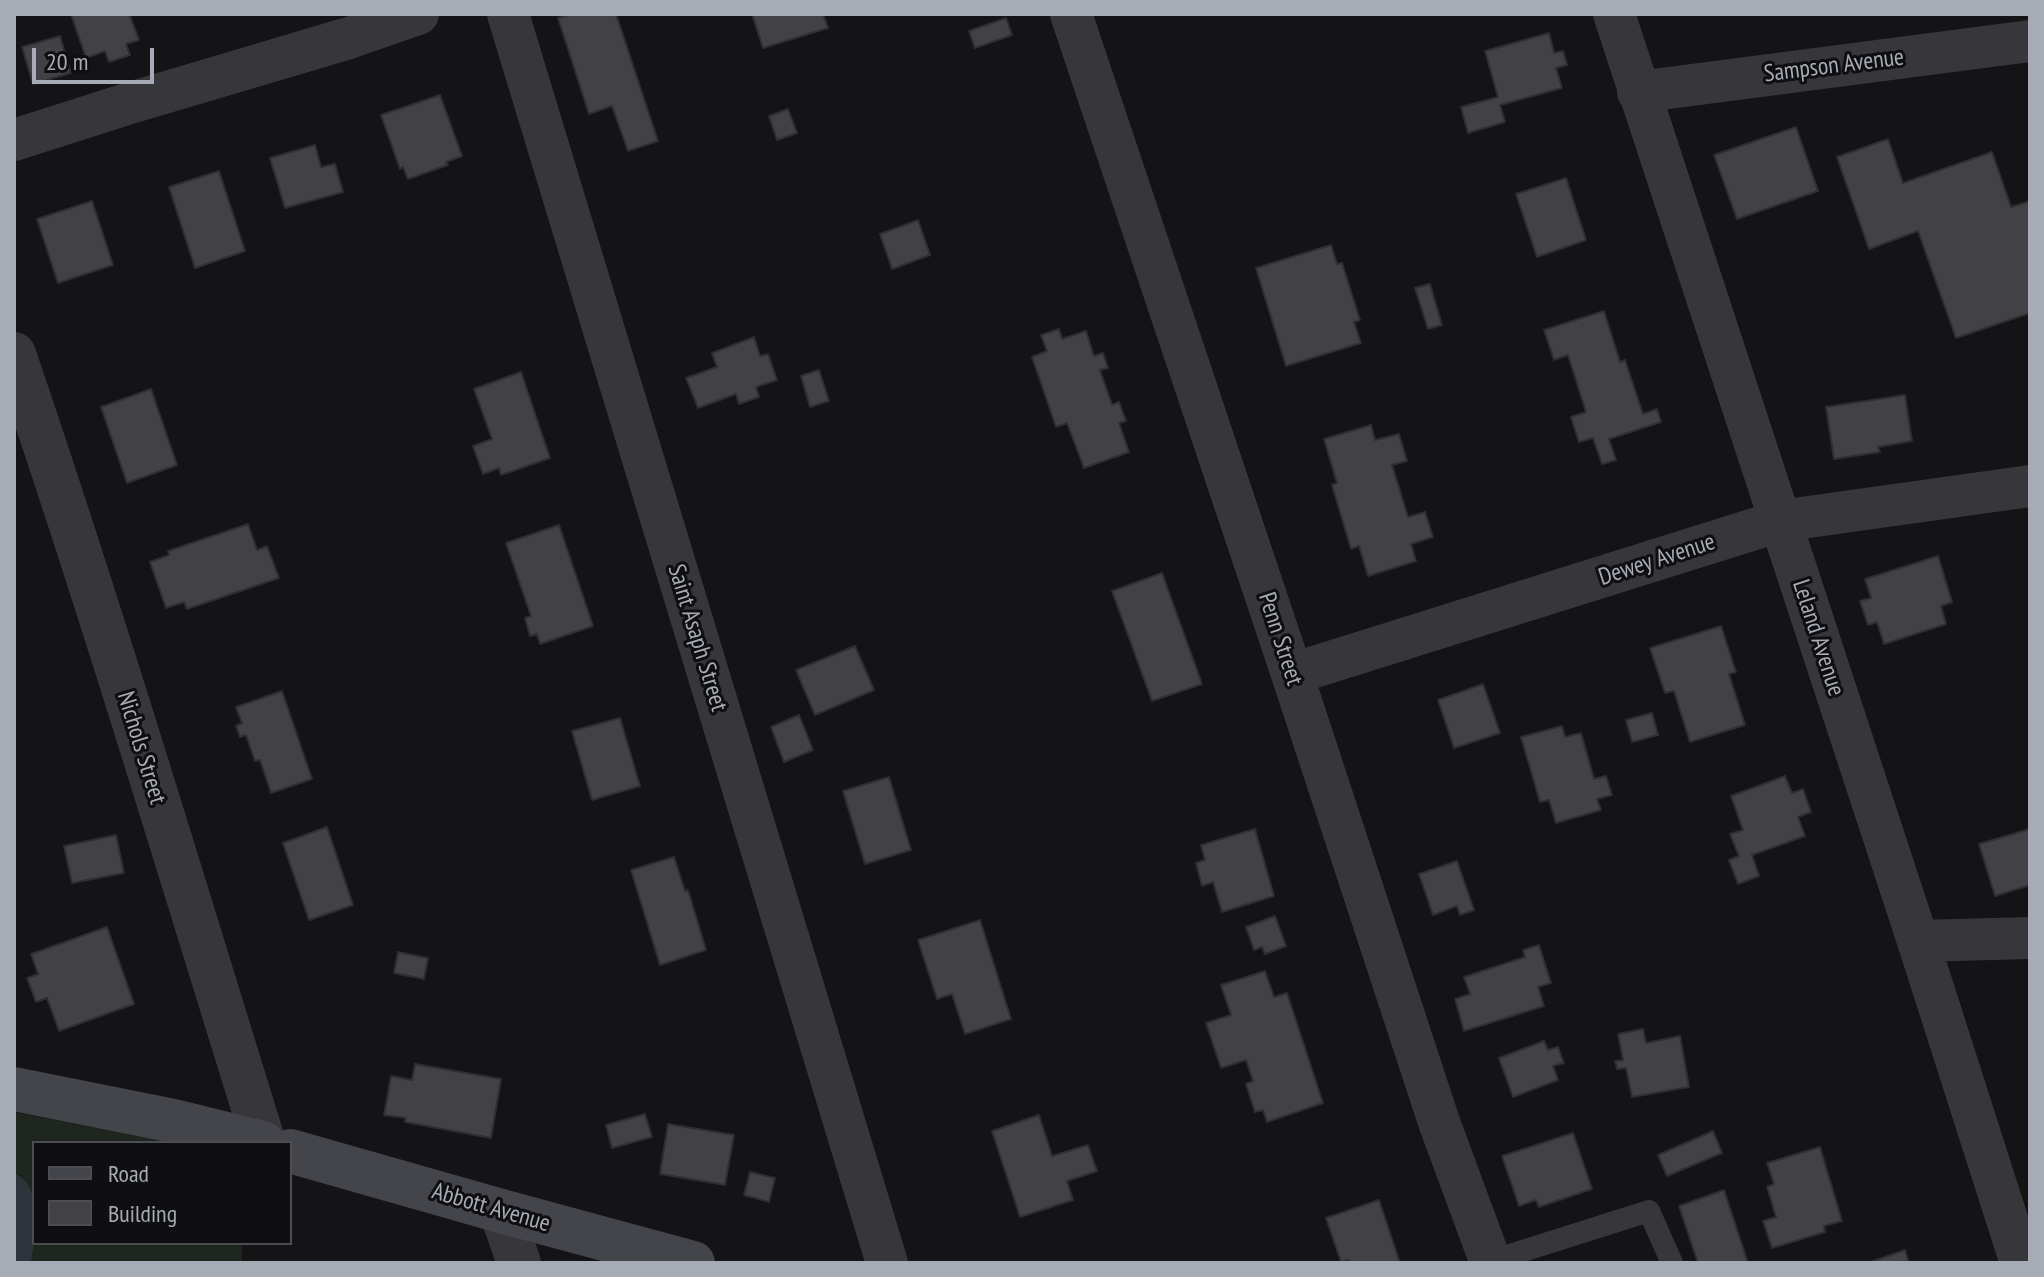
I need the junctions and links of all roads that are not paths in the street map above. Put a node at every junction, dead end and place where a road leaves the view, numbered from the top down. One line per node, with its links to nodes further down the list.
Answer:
1 (418, 14): 7 (street)
2 (508, 14): 23 (street, Saint Asaph Street)
3 (1071, 14): 12 (street, Penn Street)
4 (1614, 14): 6 (street, Leland Avenue)
5 (2030, 41): 6 (street, Sampson Avenue)
6 (1638, 92): 11 (street, Leland Avenue)
7 (14, 140)
8 (14, 354): 9 (street, Nichols Street)
9 (27, 433): 17 (street, Nichols Street)
10 (2030, 486): 11 (street, Dewey Avenue)
11 (1780, 521): 12 (street, Dewey Avenue); 14 (street, Leland Avenue)
12 (1292, 674): 20 (street, Penn Street)
13 (2030, 938): 14 (street)
14 (1918, 941): 25 (street, Leland Avenue)
15 (14, 1089): 16 (main road)
16 (256, 1141)
17 (263, 1141)
18 (292, 1152): 19 (main road, Abbott Avenue)
19 (501, 1211): 21 (street); 22 (main road, Abbott Avenue)
20 (1491, 1262): 24 (lane)
21 (519, 1263)
22 (693, 1263)
23 (887, 1263)
24 (1672, 1263)
25 (2021, 1263)

